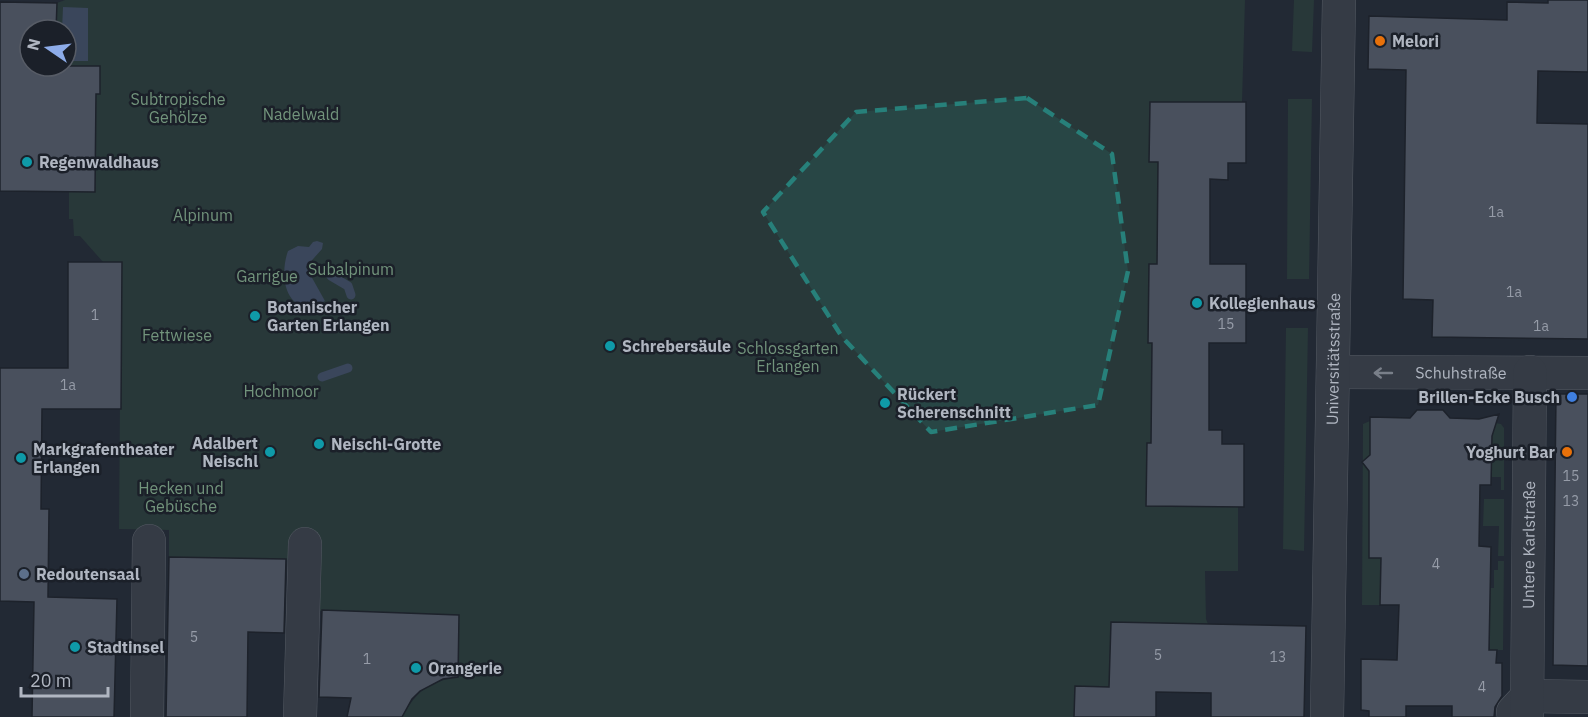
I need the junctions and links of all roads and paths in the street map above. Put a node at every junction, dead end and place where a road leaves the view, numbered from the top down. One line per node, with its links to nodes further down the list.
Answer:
1 (1340, 0): 2 (street, Universitätsstraße)
2 (1333, 372): 3 (street, Schuhstraße, one-way to 2); 11 (street, Universitätsstraße)
3 (1530, 372): 4 (street, Schuhstraße); 8 (street, Untere Karlstraße)
4 (1588, 373)
5 (149, 541): 9 (street)
6 (304, 544): 10 (street)
7 (1588, 697): 8 (street)
8 (1523, 710)
9 (147, 717)
10 (300, 717)
11 (1327, 717)

